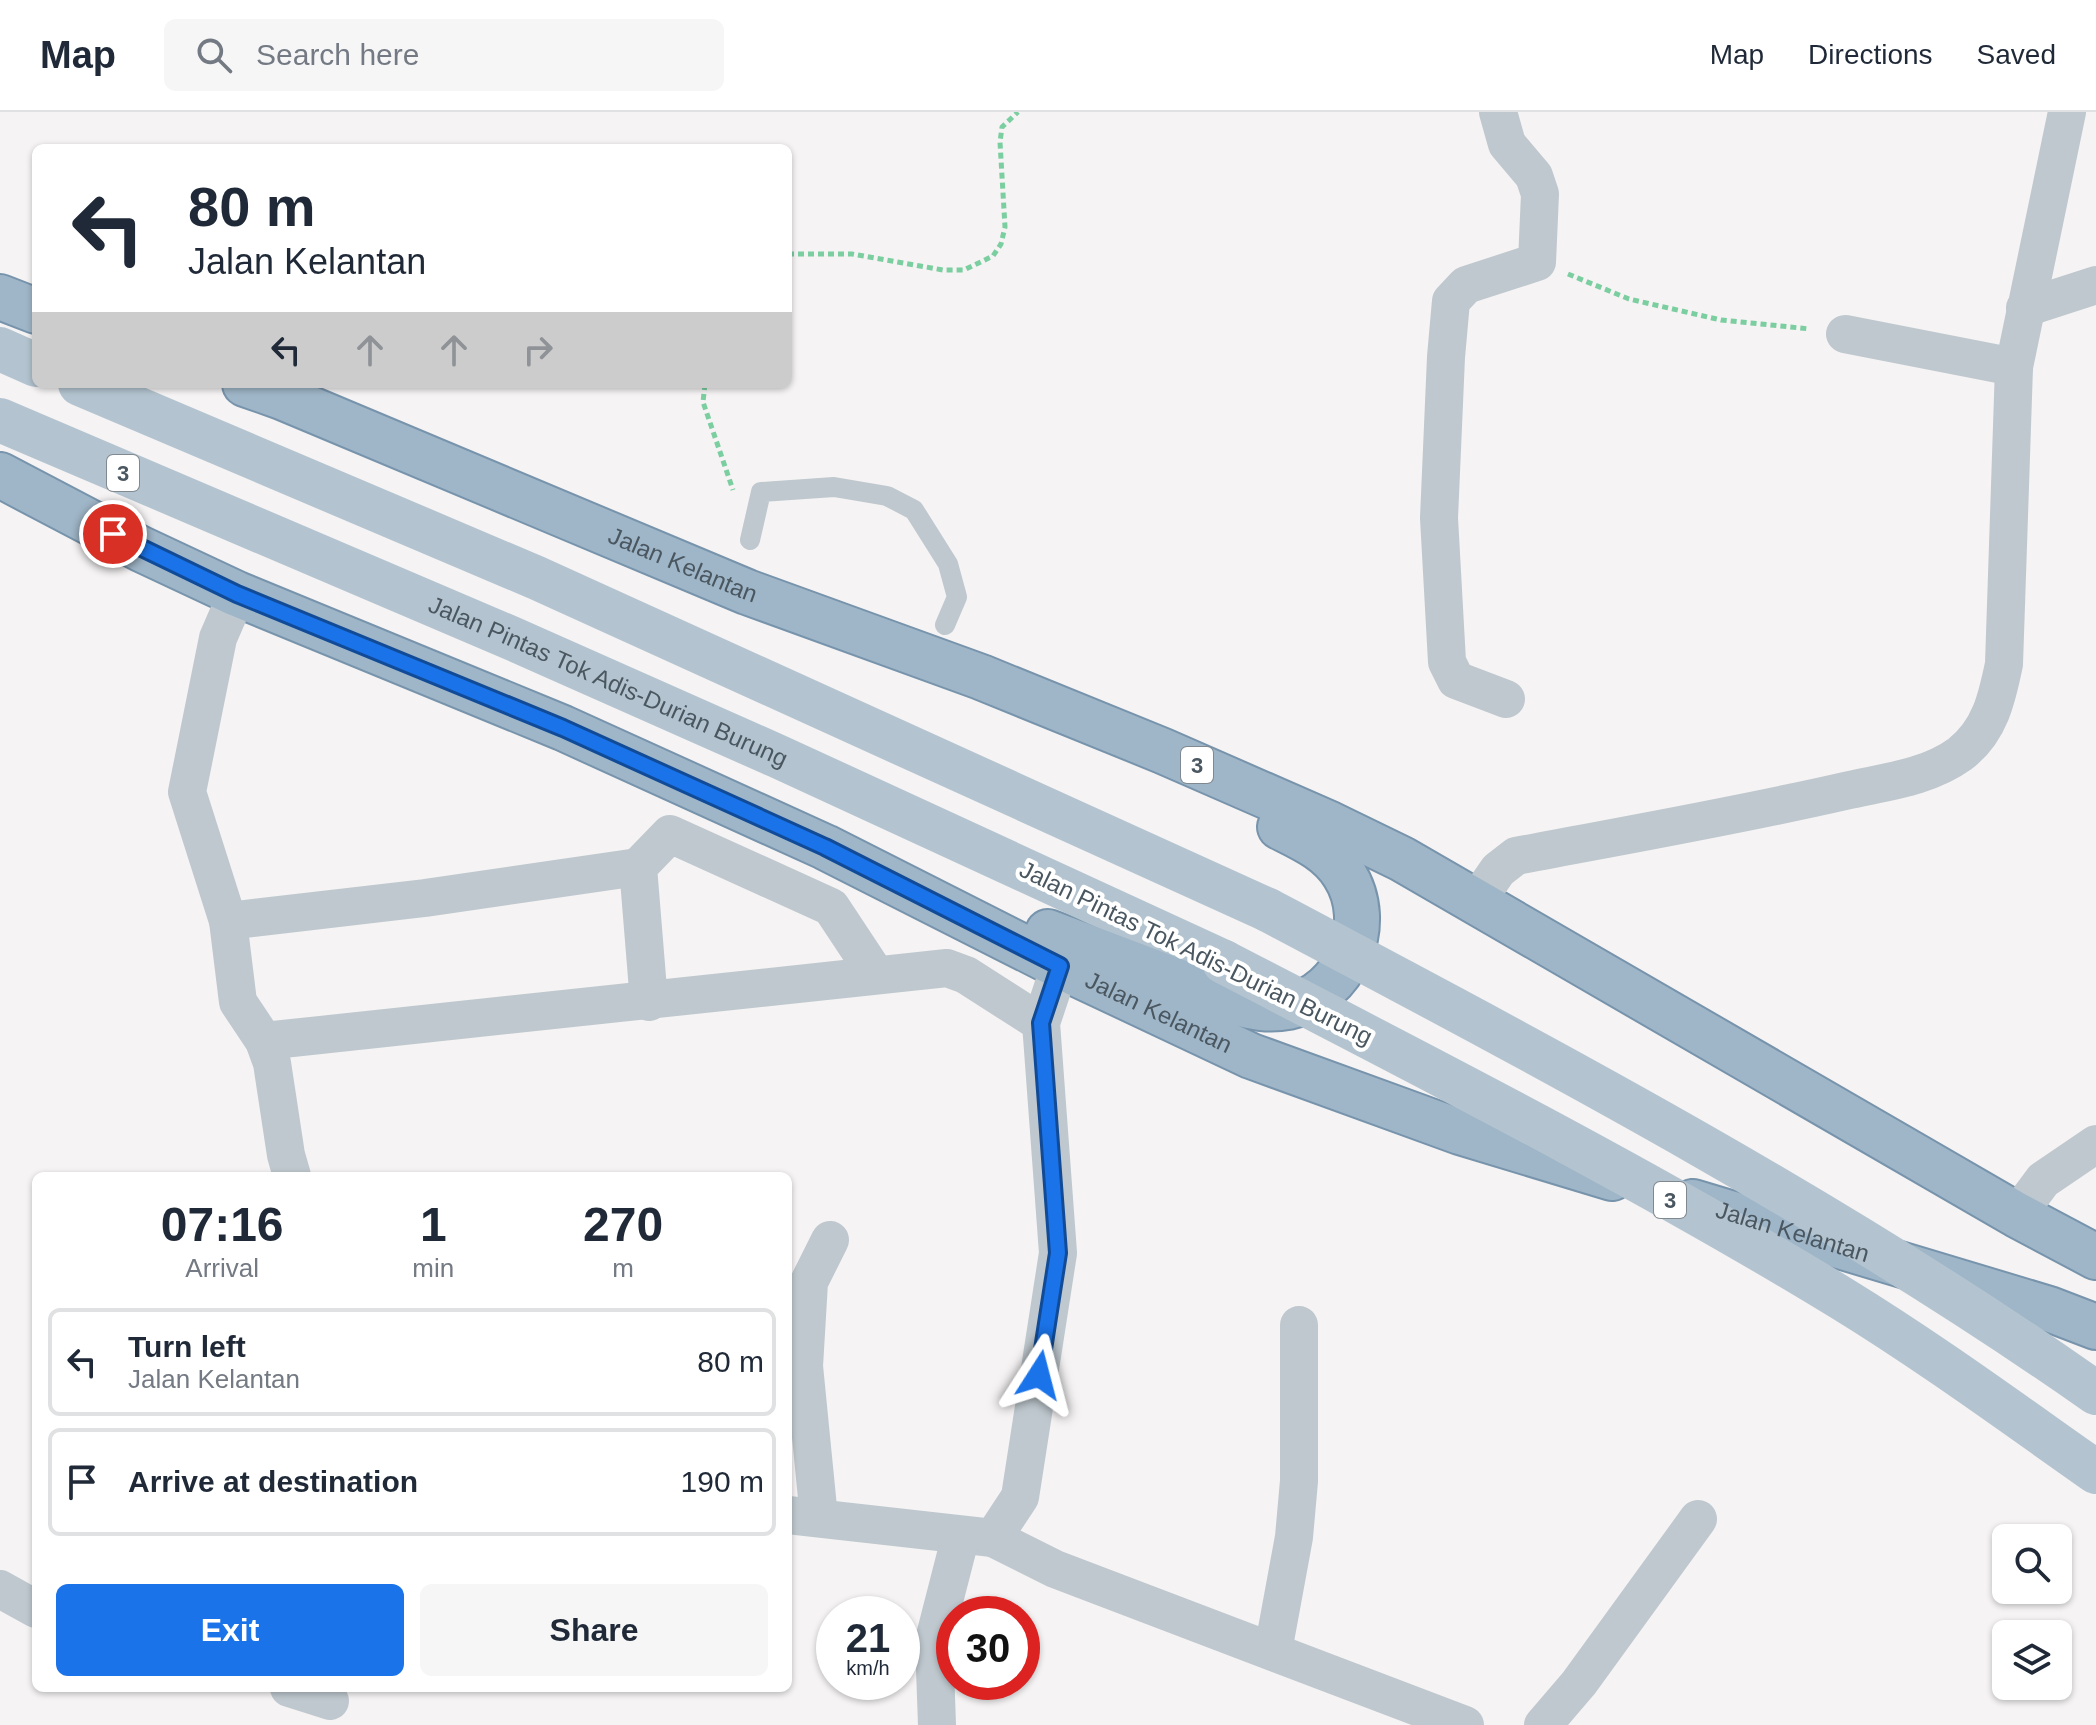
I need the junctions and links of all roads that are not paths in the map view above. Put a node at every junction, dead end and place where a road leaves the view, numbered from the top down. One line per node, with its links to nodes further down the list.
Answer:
1 (1498, 112): 19 (street)
2 (2067, 112): 5 (street)
3 (2096, 285): 5 (street)
4 (0, 297): 6 (highway)
5 (2025, 308): 10 (street)
6 (32, 309)
7 (1845, 334): 10 (street)
8 (0, 349): 9 (main road)
9 (32, 363)
10 (2014, 367): 21 (street)
11 (89, 388): 35 (main road, bridge)
12 (256, 388): 18 (highway, Jalan Kelantan / 3)
13 (0, 420): 36 (main road, Jalan Pintas Tok Adis-Durian Burung / 3, bridge)
14 (0, 475): 16 (highway, Jalan Kelantan / 3)
15 (750, 540): 17 (lane)
16 (237, 594): 22 (street); 23 (highway, Jalan Kelantan / 3)
17 (945, 625)
18 (981, 677): 21 (highway, Jalan Kelantan / 3); 23 (highway)
19 (1506, 699)
20 (638, 867): 22 (street); 24 (street); 25 (street)
21 (1476, 902): 30 (highway, Jalan Kelantan / 3)
22 (228, 921): 27 (street)
23 (1066, 953): 26 (street); 34 (highway, Jalan Kelantan / 3)
24 (876, 975): 25 (street); 26 (street)
25 (649, 1002): 27 (street)
26 (1041, 1023): 39 (street)
27 (264, 1041): 29 (street)
28 (2096, 1144): 30 (street)
29 (291, 1172)
30 (2017, 1215): 32 (highway, Jalan Kelantan / 3)
31 (830, 1240): 37 (street)
32 (2096, 1257)
33 (1299, 1325): 42 (street)
34 (2096, 1327)
35 (2096, 1393)
36 (2096, 1472)
37 (803, 1516): 39 (street)
38 (1698, 1519): 47 (street)
39 (977, 1537): 42 (street); 45 (street)
40 (0, 1589): 41 (street)
41 (32, 1607)
42 (1273, 1651): 46 (street)
43 (299, 1692): 44 (street)
44 (331, 1705)
45 (937, 1725)
46 (1465, 1725)
47 (1543, 1725)

